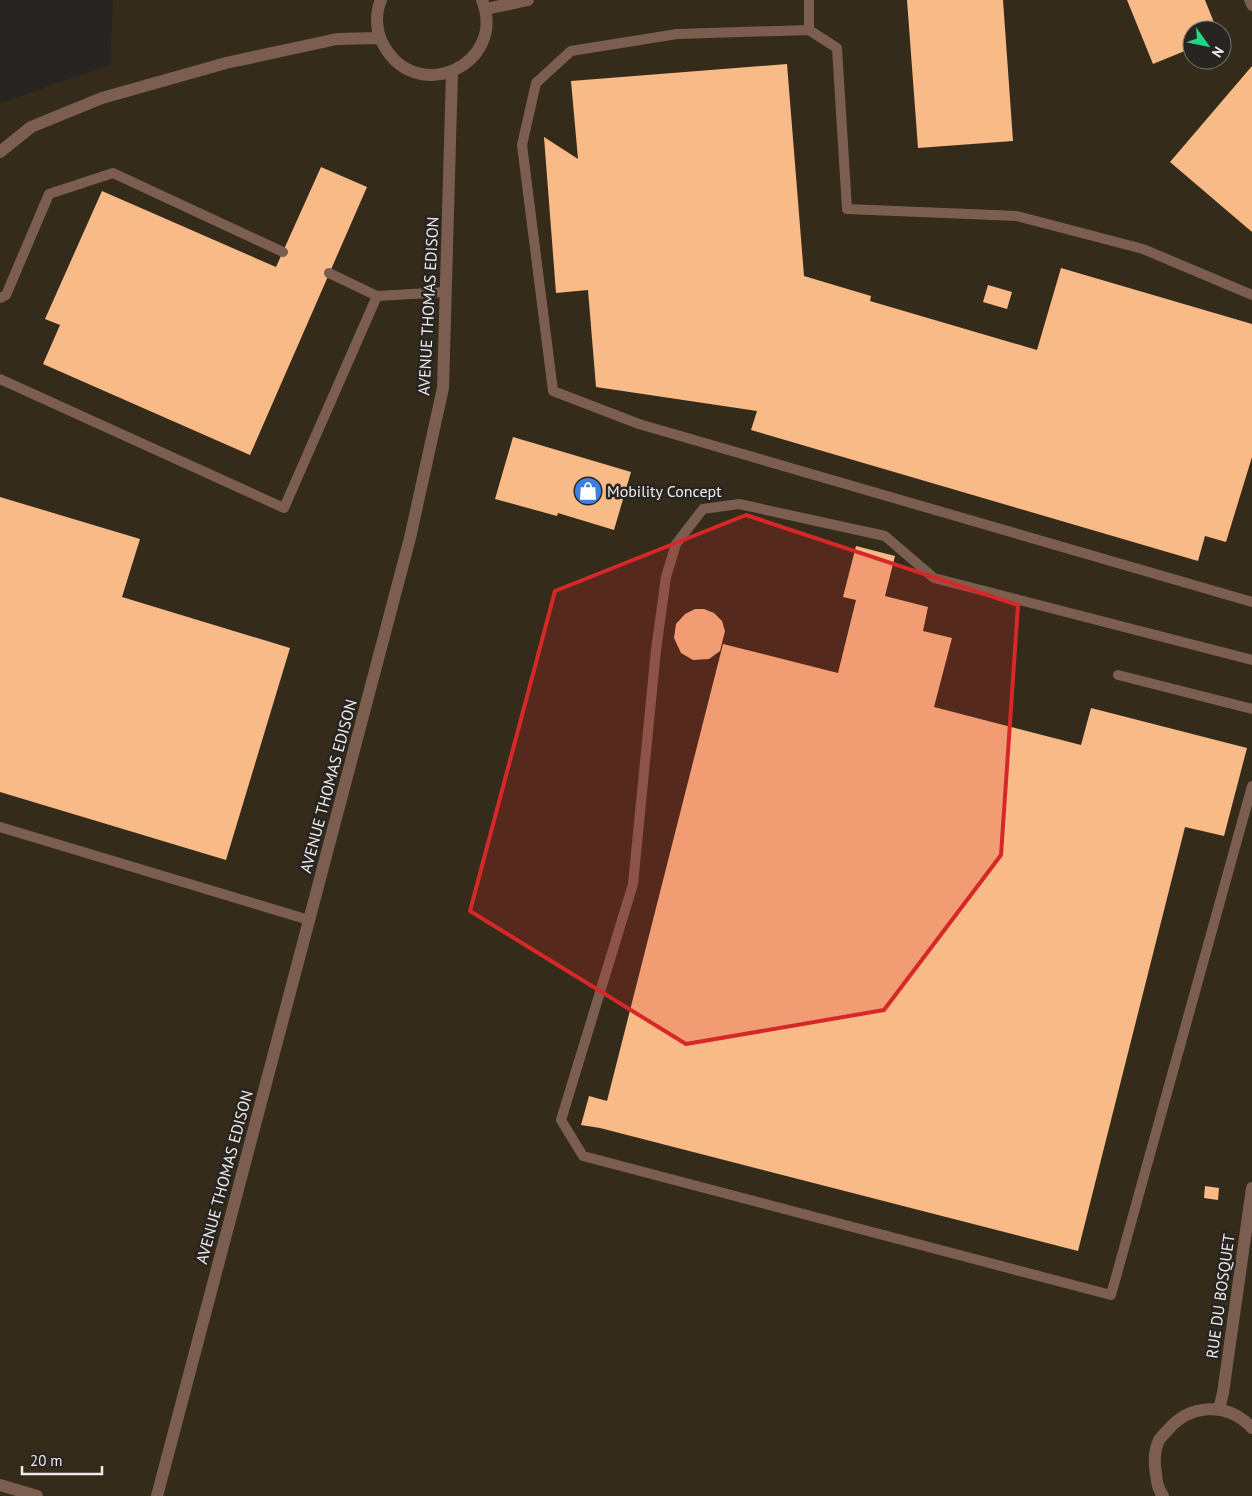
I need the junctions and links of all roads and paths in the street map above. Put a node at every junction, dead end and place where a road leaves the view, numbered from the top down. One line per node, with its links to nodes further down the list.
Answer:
1 (382, 0): 8 (street)
2 (528, 0): 5 (street)
3 (809, 0): 7 (lane)
4 (1249, 0): 6 (lane)
5 (484, 5): 9 (street)
6 (1252, 6)
7 (809, 30): 14 (lane); 18 (lane)
8 (380, 38): 9 (street); 10 (street)
9 (452, 72): 13 (street, AVENUE THOMAS EDISON)
10 (0, 152)
11 (283, 252): 16 (lane)
12 (329, 273): 15 (lane)
13 (446, 292): 15 (lane); 24 (street, AVENUE THOMAS EDISON)
14 (1252, 295)
15 (377, 296): 17 (lane)
16 (0, 298)
17 (0, 379)
18 (1252, 602)
19 (1252, 660): 22 (lane)
20 (1118, 675): 21 (lane)
21 (1252, 709)
22 (1252, 786)
23 (0, 827): 24 (lane)
24 (309, 920): 30 (street, AVENUE THOMAS EDISON)
25 (1252, 1188): 26 (street, RUE DU BOSQUET)
26 (1219, 1409): 27 (street); 31 (street)
27 (1252, 1428)
28 (0, 1485): 29 (street)
29 (37, 1496)
30 (157, 1496)
31 (1163, 1496)

